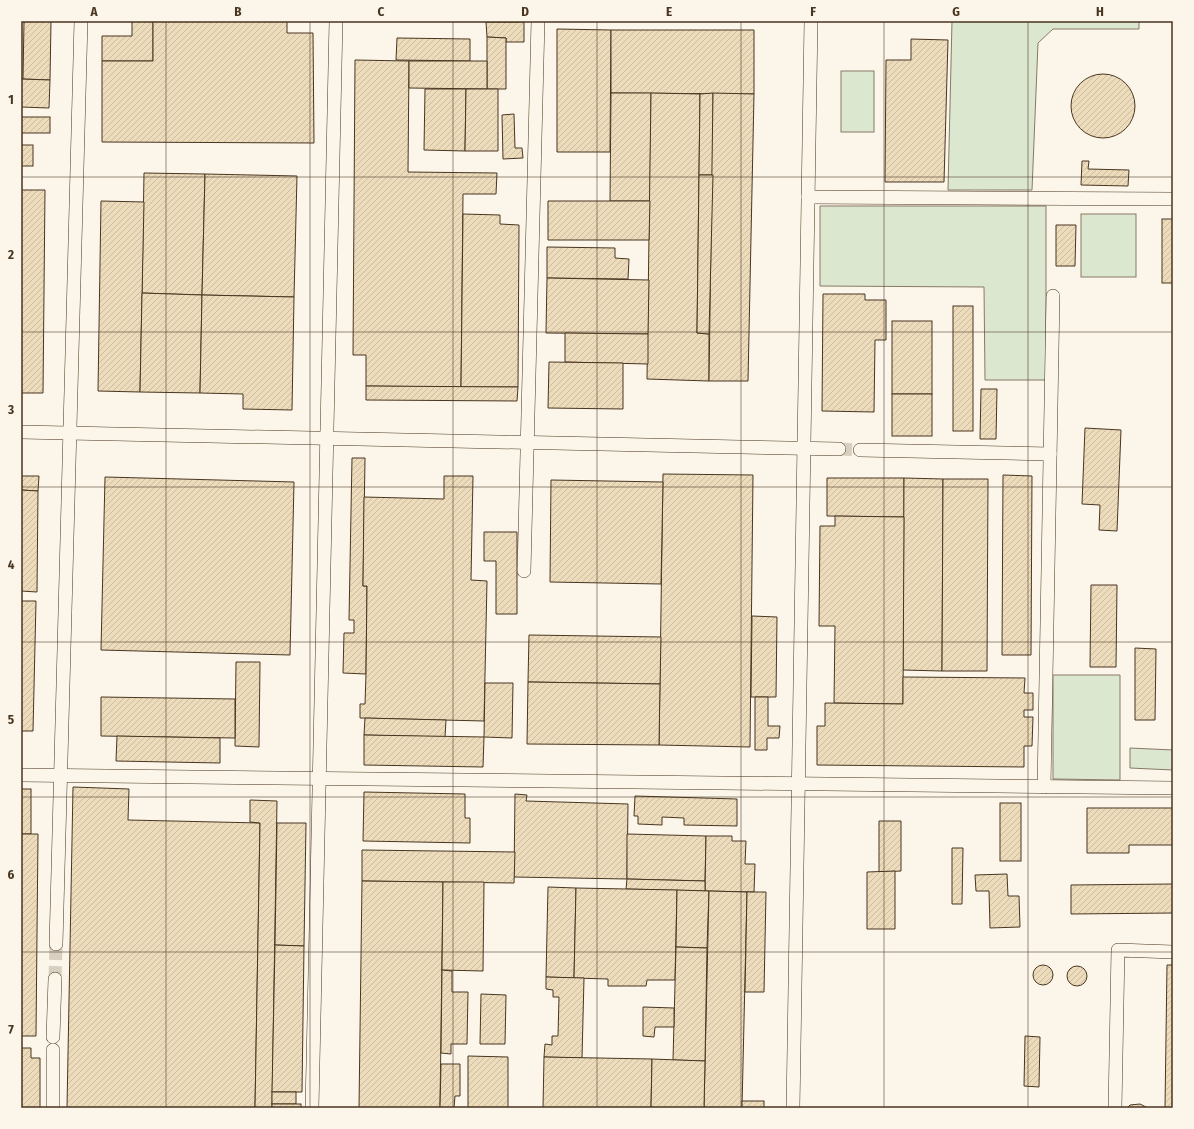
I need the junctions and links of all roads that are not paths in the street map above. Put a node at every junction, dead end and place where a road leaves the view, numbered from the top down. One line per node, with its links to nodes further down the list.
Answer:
1 (81, 21): 9 (lane)
2 (336, 21): 10 (lane)
3 (538, 21): 11 (lane)
4 (811, 21): 5 (lane)
5 (808, 197): 6 (lane); 12 (lane)
6 (1173, 199)
7 (1053, 296): 15 (lane)
8 (21, 432): 9 (lane)
9 (70, 433): 10 (lane); 18 (lane)
10 (327, 438): 11 (lane); 19 (lane)
11 (527, 443): 12 (lane); 16 (lane)
12 (804, 449): 13 (lane); 20 (lane)
13 (839, 449)
14 (860, 450): 15 (lane)
15 (1050, 454): 21 (lane)
16 (524, 571)
17 (21, 775): 18 (lane)
18 (61, 776): 19 (lane); 23 (lane)
19 (319, 779): 20 (lane); 27 (lane)
20 (798, 784): 21 (lane); 28 (lane)
21 (1044, 787): 22 (lane)
22 (1173, 788)
23 (56, 944)
24 (1173, 952): 29 (lane)
25 (54, 979): 26 (lane)
26 (53, 1108)
27 (312, 1108)
28 (793, 1108)
29 (1115, 1108)

